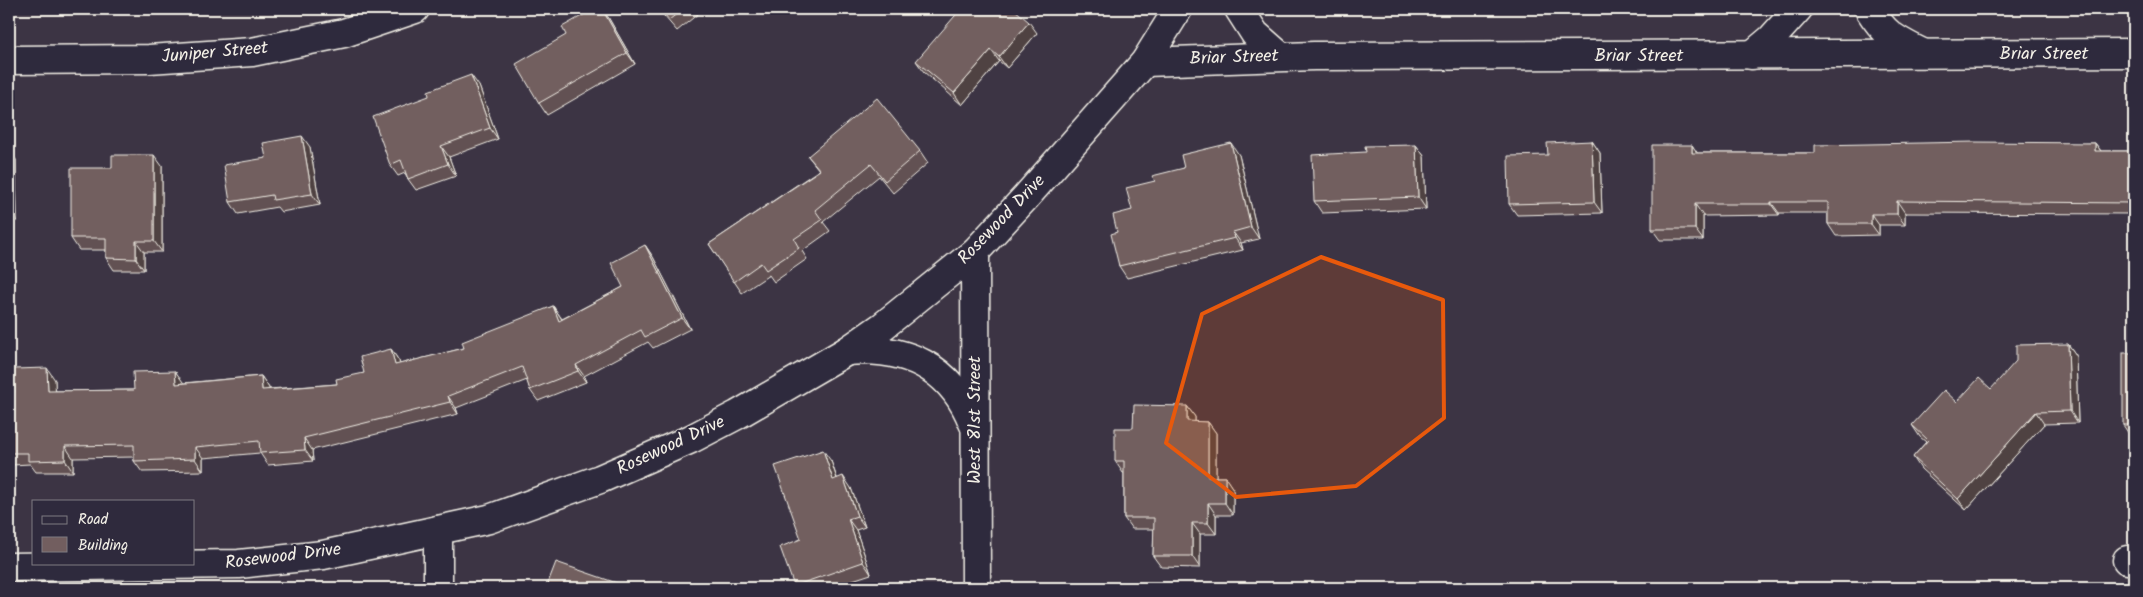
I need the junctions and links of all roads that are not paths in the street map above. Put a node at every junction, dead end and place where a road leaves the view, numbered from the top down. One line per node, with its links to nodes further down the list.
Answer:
1 (415, 9): 10 (street, Juniper Street)
2 (1178, 9): 11 (street, Rosewood Drive)
3 (1239, 9): 9 (street)
4 (1798, 9): 7 (street)
5 (1869, 9): 8 (street)
6 (2134, 53): 8 (street, Briar Street)
7 (1752, 55): 8 (street, Briar Street); 9 (street, Briar Street)
8 (1926, 55)
9 (1280, 56): 11 (street, Briar Street)
10 (9, 60)
11 (1145, 62): 12 (street, Rosewood Drive)
12 (975, 252): 13 (street, Rosewood Drive); 14 (street, West 81st Street)
13 (847, 351): 14 (street); 15 (street, Rosewood Drive)
14 (976, 430): 18 (street, West 81st Street)
15 (438, 530): 16 (street, Rosewood Drive); 17 (street)
16 (9, 567)
17 (438, 588)
18 (976, 588)

